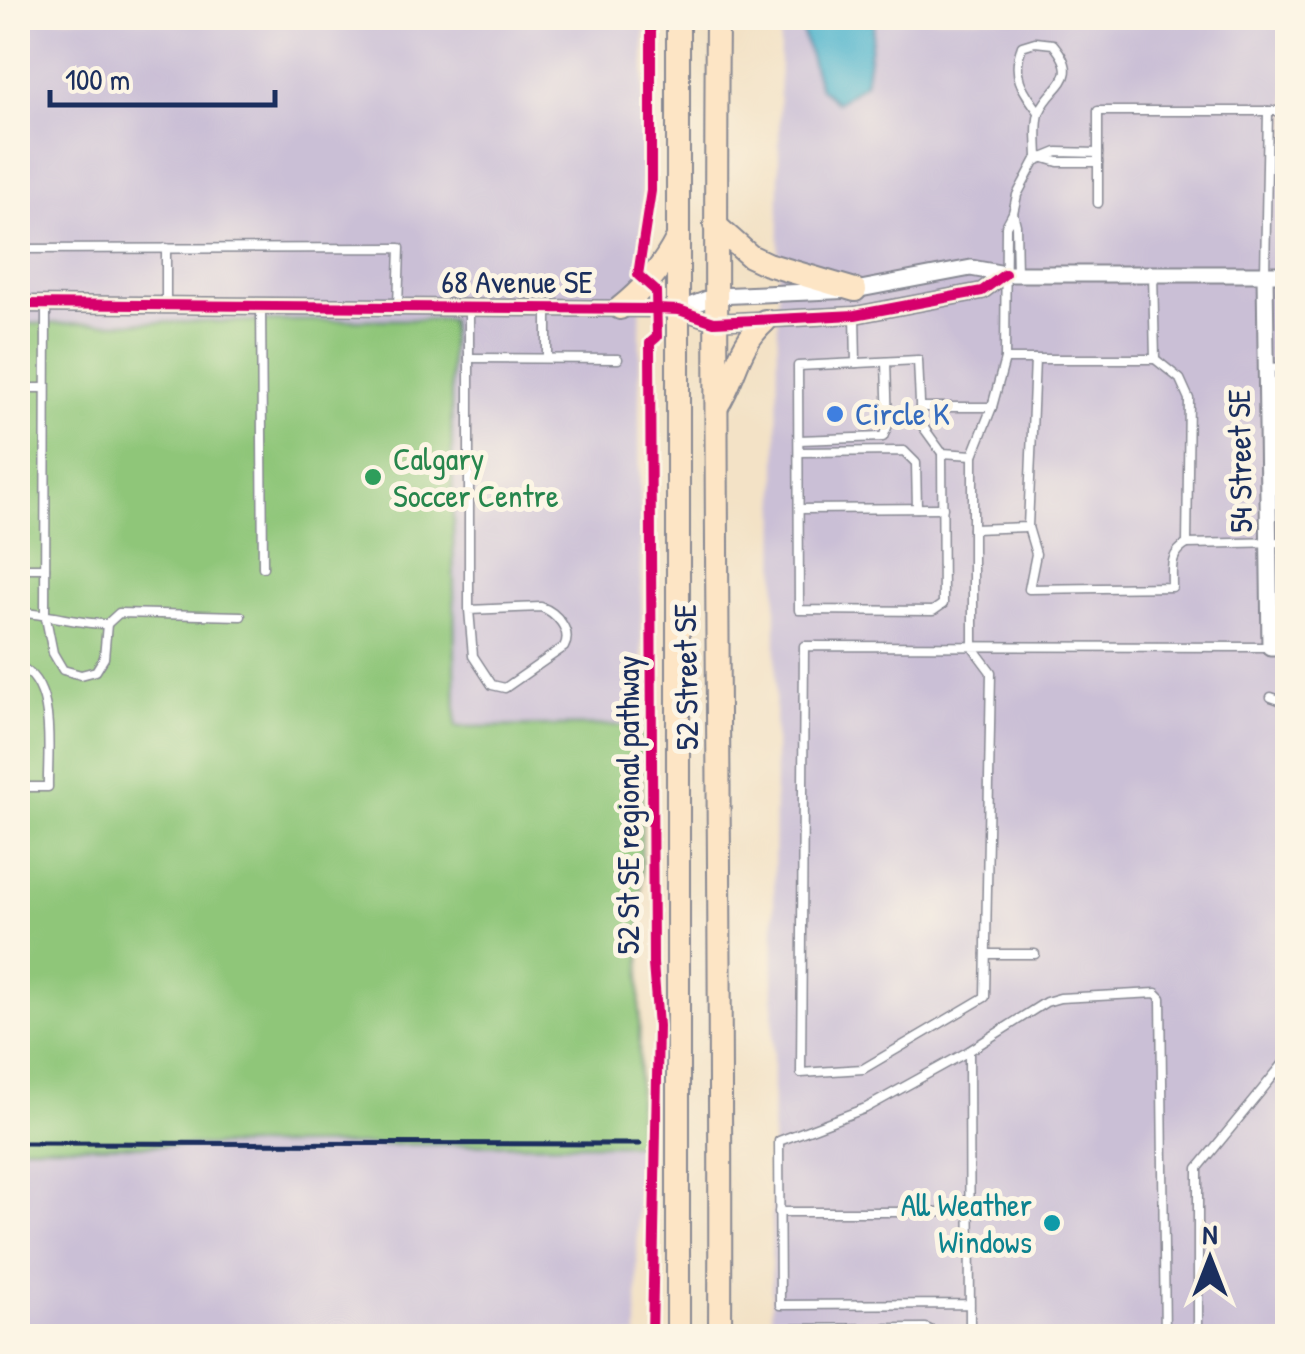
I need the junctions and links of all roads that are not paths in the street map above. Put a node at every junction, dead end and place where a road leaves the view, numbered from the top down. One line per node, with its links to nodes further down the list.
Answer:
1 (678, 18): 10 (main road, 52 Street SE)
2 (717, 18): 9 (main road, 52 Street SE)
3 (1268, 111): 4 (lane); 7 (lane); 15 (lane)
4 (1288, 111)
5 (1039, 112): 5 (lane); 6 (lane)
6 (1039, 158): 7 (lane); 13 (lane)
7 (1098, 158): 8 (lane)
8 (1098, 203)
9 (715, 226): 17 (main road); 18 (main road, 52 Street SE)
10 (678, 236): 26 (main road); 27 (main road, 52 Street SE)
11 (166, 248): 12 (lane); 21 (lane); 23 (lane)
12 (18, 249)
13 (1011, 274): 14 (street, 68 Avenue SE); 17 (street, 68 Avenue SE); 28 (street, 68 Avenue SE); 34 (lane)
14 (1153, 274): 15 (street, 68 Avenue SE); 36 (lane)
15 (1265, 274): 16 (street, 68 Avenue SE); 39 (street, 54 Street SE)
16 (1288, 274)
17 (855, 290): 18 (street, 68 Avenue SE)
18 (715, 296): 27 (street, 68 Avenue SE); 30 (main road, 52 Street SE)
19 (18, 304): 20 (street, 68 Avenue SE)
20 (46, 304): 21 (street, 68 Avenue SE); 42 (lane)
21 (166, 305): 22 (street, 68 Avenue SE)
22 (261, 306): 23 (street, 68 Avenue SE); 58 (lane)
23 (398, 306): 24 (street, 68 Avenue SE)
24 (469, 306): 25 (street, 68 Avenue SE); 31 (lane)
25 (546, 307): 26 (street, 68 Avenue SE); 32 (lane)
26 (620, 308): 27 (street, 68 Avenue SE)
27 (679, 310): 30 (street, 68 Avenue SE); 82 (main road, 52 Street SE)
28 (855, 316): 29 (street, 68 Avenue SE); 38 (lane)
29 (764, 321): 30 (street, 68 Avenue SE); 45 (main road)
30 (714, 322): 45 (main road, 52 Street SE)
31 (469, 358): 32 (lane); 61 (lane)
32 (547, 358): 33 (lane)
33 (618, 358)
34 (1005, 358): 35 (lane); 44 (lane)
35 (1035, 359): 36 (lane); 53 (lane)
36 (1155, 359): 57 (lane)
37 (886, 362): 38 (lane); 43 (lane); 46 (lane)
38 (856, 363): 46 (lane)
39 (1266, 368): 40 (lane); 55 (street, 54 Street SE)
40 (1288, 368)
41 (18, 388): 42 (lane)
42 (44, 388): 60 (lane)
43 (920, 406): 44 (lane); 48 (lane)
44 (992, 406): 49 (lane)
45 (715, 409): 83 (main road, 52 Street SE)
46 (798, 440): 47 (lane)
47 (798, 452): 50 (lane); 52 (lane)
48 (942, 453): 49 (lane); 51 (lane)
49 (973, 455): 54 (lane)
50 (917, 508): 51 (lane); 52 (lane)
51 (942, 508): 52 (lane)
52 (799, 510)
53 (1028, 527): 54 (lane); 57 (lane)
54 (973, 530): 68 (lane)
55 (1269, 542): 56 (lane); 57 (lane); 66 (street, 54 Street SE)
56 (1288, 542)
57 (1188, 544)
58 (263, 567)
59 (18, 568): 60 (lane)
60 (45, 568): 63 (lane)
61 (470, 610): 61 (lane)
62 (18, 613): 63 (lane)
63 (45, 613): 65 (lane); 65 (lane)
64 (241, 616): 65 (lane)
65 (108, 624)
66 (1270, 647): 67 (street); 68 (lane)
67 (1288, 647)
68 (973, 648): 73 (lane); 73 (lane)
69 (18, 666): 72 (lane)
70 (1270, 697): 71 (lane)
71 (1288, 703)
72 (18, 787)
73 (986, 954): 74 (lane)
74 (1035, 954)
75 (970, 1051): 77 (lane); 78 (lane); 87 (lane)
76 (1288, 1058): 88 (lane)
77 (780, 1212): 78 (lane); 79 (lane)
78 (970, 1212): 79 (lane)
79 (970, 1304): 86 (lane)
80 (928, 1332): 81 (lane); 85 (lane)
81 (811, 1333): 84 (lane)
82 (678, 1336)
83 (720, 1336)
84 (768, 1336)
85 (942, 1336)
86 (970, 1336)
87 (1165, 1336)
88 (1198, 1336)

